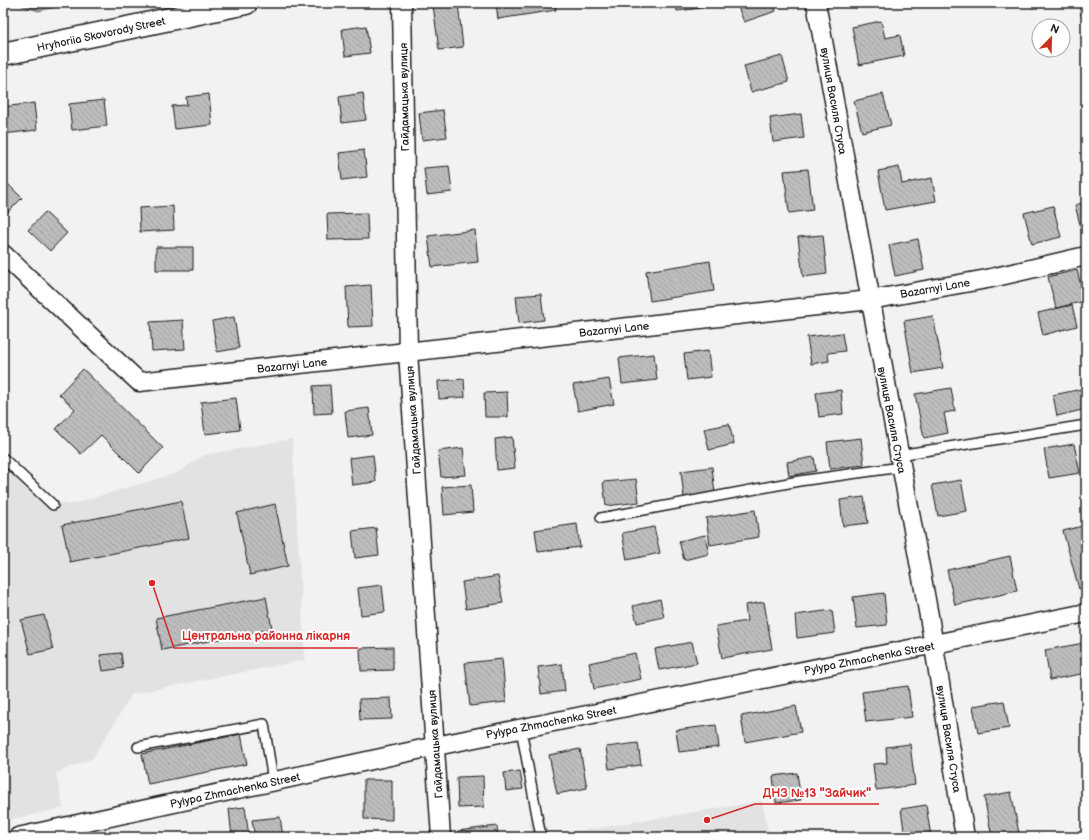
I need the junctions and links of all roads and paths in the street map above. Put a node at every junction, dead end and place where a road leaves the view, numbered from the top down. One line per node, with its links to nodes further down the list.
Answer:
1 (246, 3): 4 (street, Hryhoriia Skovorody Street)
2 (402, 3): 8 (street, Гайдамацька вулиця)
3 (816, 3): 7 (street, вулиця Василя Стуса)
4 (3, 54)
5 (3, 254): 8 (street, Bazarnyi Lane)
6 (1086, 256): 7 (street, Bazarnyi Lane)
7 (870, 300): 8 (street, Bazarnyi Lane); 11 (street, вулиця Василя Стуса)
8 (408, 352): 17 (street, Гайдамацька вулиця)
9 (1086, 425): 11 (lane)
10 (3, 458): 12 (lane)
11 (900, 461): 13 (lane); 15 (street, вулиця Василя Стуса)
12 (53, 505)
13 (601, 518)
14 (1086, 613): 15 (street, Pylypa Zhmachenka Street)
15 (934, 645): 16 (street, Pylypa Zhmachenka Street); 23 (street, вулиця Василя Стуса)
16 (521, 729): 17 (street, Pylypa Zhmachenka Street); 22 (lane)
17 (436, 746): 19 (street, Pylypa Zhmachenka Street); 21 (street, Гайдамацька вулиця)
18 (138, 747): 19 (lane)
19 (273, 781): 20 (street, Pylypa Zhmachenka Street)
20 (18, 837)
21 (441, 837)
22 (541, 837)
23 (965, 837)

